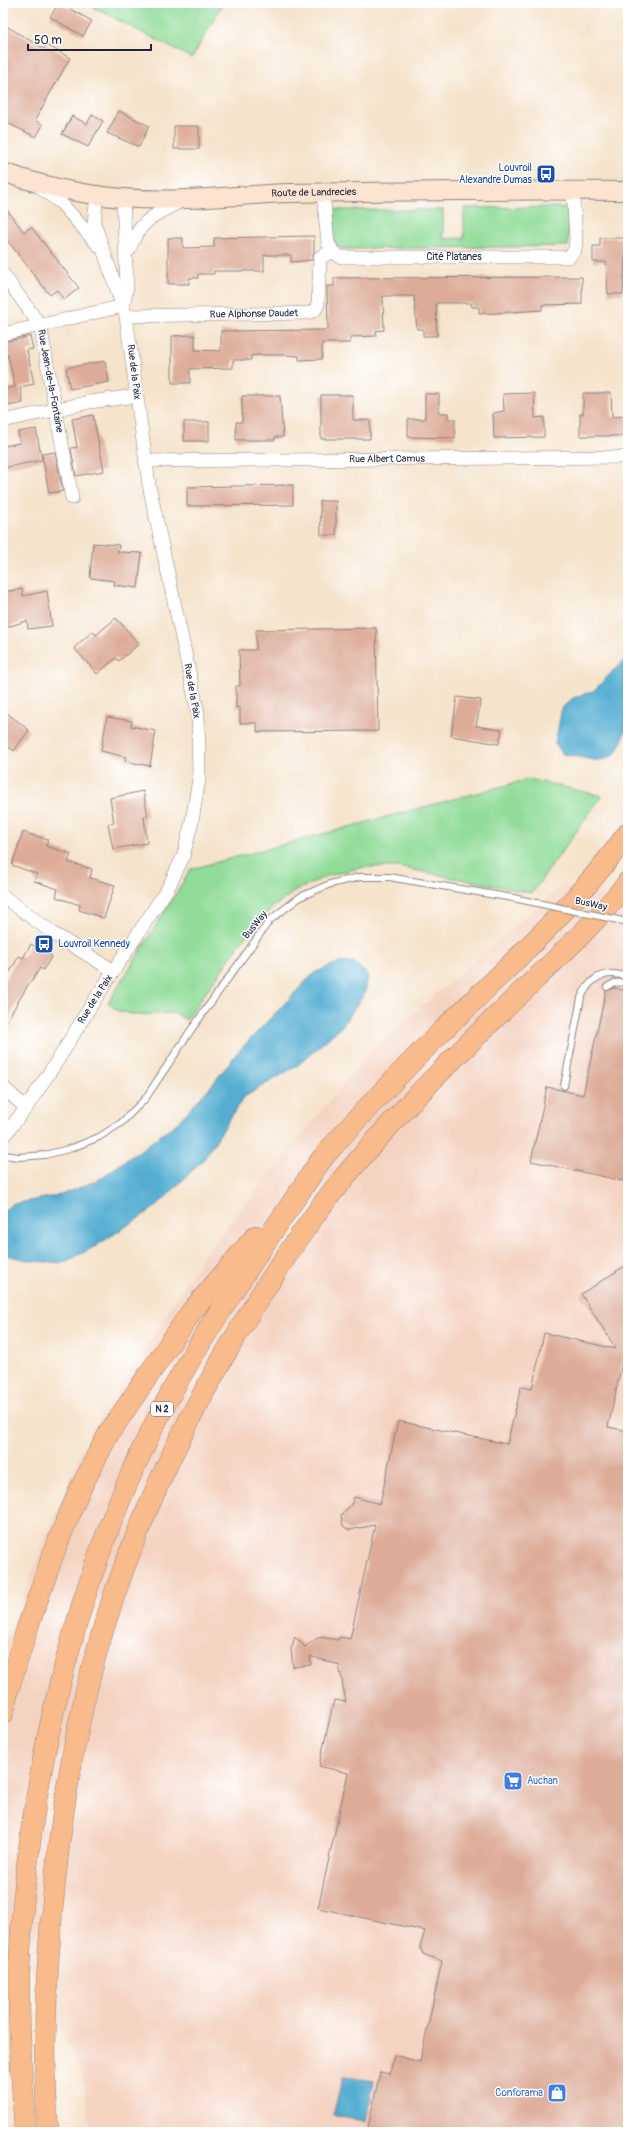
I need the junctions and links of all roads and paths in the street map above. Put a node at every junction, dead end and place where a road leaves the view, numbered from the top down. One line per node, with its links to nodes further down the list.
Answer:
1 (3, 172): 2 (main road, Route de Landrecies)
2 (35, 183): 6 (main road, Route de Landrecies); 9 (street)
3 (573, 191): 4 (main road, Route de Landrecies); 5 (main road, Route de Landrecies); 10 (street, Cité Platanes)
4 (628, 191)
5 (323, 193): 8 (main road, Route de Landrecies); 10 (street)
6 (97, 195): 7 (main road, Route de Landrecies); 9 (street)
7 (123, 197): 8 (main road, Route de Landrecies); 11 (street, Rue de la Paix)
8 (184, 199): 11 (street)
9 (103, 250): 13 (street)
10 (333, 252): 13 (street, Rue Alphonse Daudet)
11 (126, 259): 13 (street, Rue de la Paix)
12 (3, 274): 14 (street, Rue Jean-de-la-Fontaine)
13 (124, 311): 14 (street); 16 (street, Rue de la Paix)
14 (40, 325): 15 (street); 17 (street, Rue Jean-de-la-Fontaine)
15 (3, 334)
16 (136, 396): 17 (street); 20 (street, Rue de la Paix)
17 (55, 409): 18 (street); 21 (street, Rue Jean-de-la-Fontaine)
18 (3, 421)
19 (628, 456): 20 (street, Rue Albert Camus)
20 (145, 461): 26 (street, Rue de la Paix)
21 (72, 498)
22 (628, 832): 35 (highway, N 2)
23 (628, 882): 38 (highway)
24 (3, 896): 26 (street)
25 (628, 922): 34 (lane, BusWay, bridge)
26 (114, 972): 32 (street, Rue de la Paix)
27 (628, 976): 30 (lane)
28 (628, 982): 29 (lane)
29 (607, 987)
30 (564, 1086)
31 (3, 1087): 32 (street)
32 (26, 1108): 33 (street, Rue de la Paix)
33 (4, 1134)
34 (3, 1155)
35 (324, 1157): 36 (highway); 37 (highway, N 2)
36 (3, 1713)
37 (25, 2132)
38 (48, 2132)

